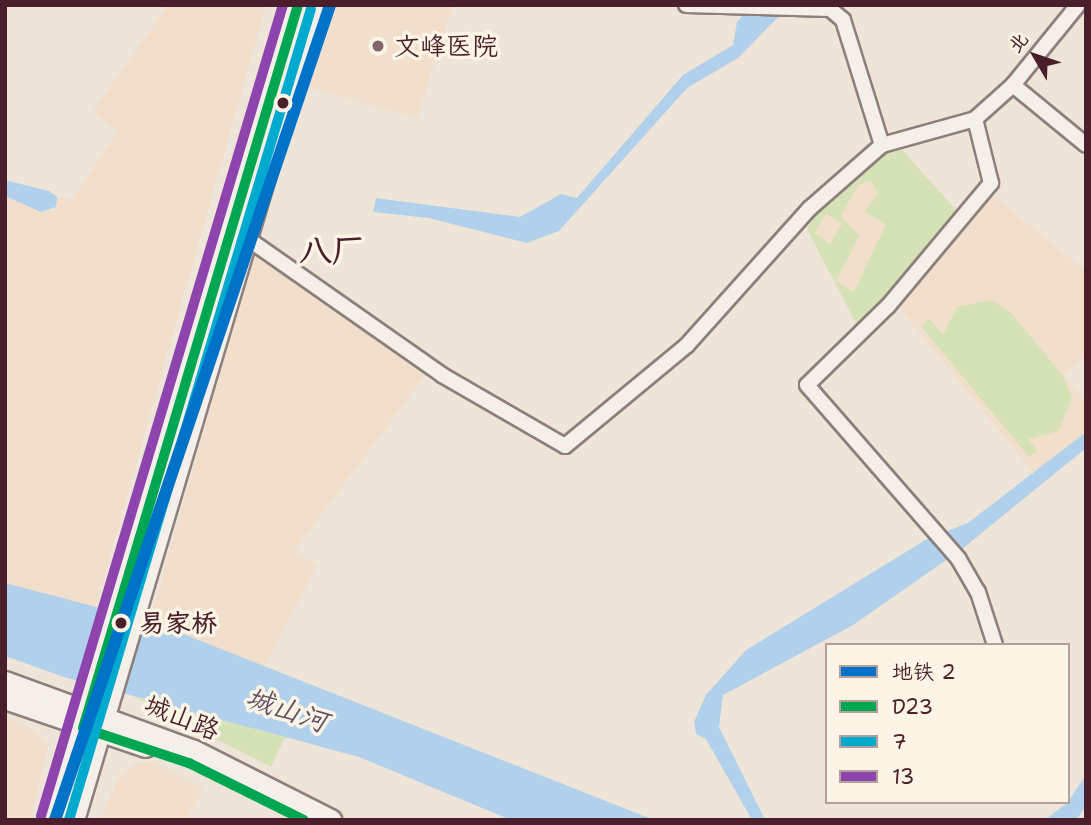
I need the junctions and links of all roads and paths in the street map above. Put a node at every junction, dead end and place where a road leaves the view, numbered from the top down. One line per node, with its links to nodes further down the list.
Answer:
1 (298, 5): 9 (main road)
2 (315, 5): 9 (main road)
3 (686, 5): 7 (street)
4 (1078, 5): 5 (street)
5 (1013, 85): 6 (street); 8 (street)
6 (975, 119): 7 (street); 10 (street)
7 (882, 145): 9 (street)
8 (1086, 145)
9 (238, 232): 13 (main road)
10 (994, 643)
11 (5, 682): 13 (main road, 城山路)
12 (5, 698): 13 (main road, 城山路)
13 (97, 713): 14 (main road); 15 (main road); 16 (main road, 城山路); 17 (main road, 城山路)
14 (54, 820)
15 (73, 820)
16 (305, 820)
17 (330, 820)

